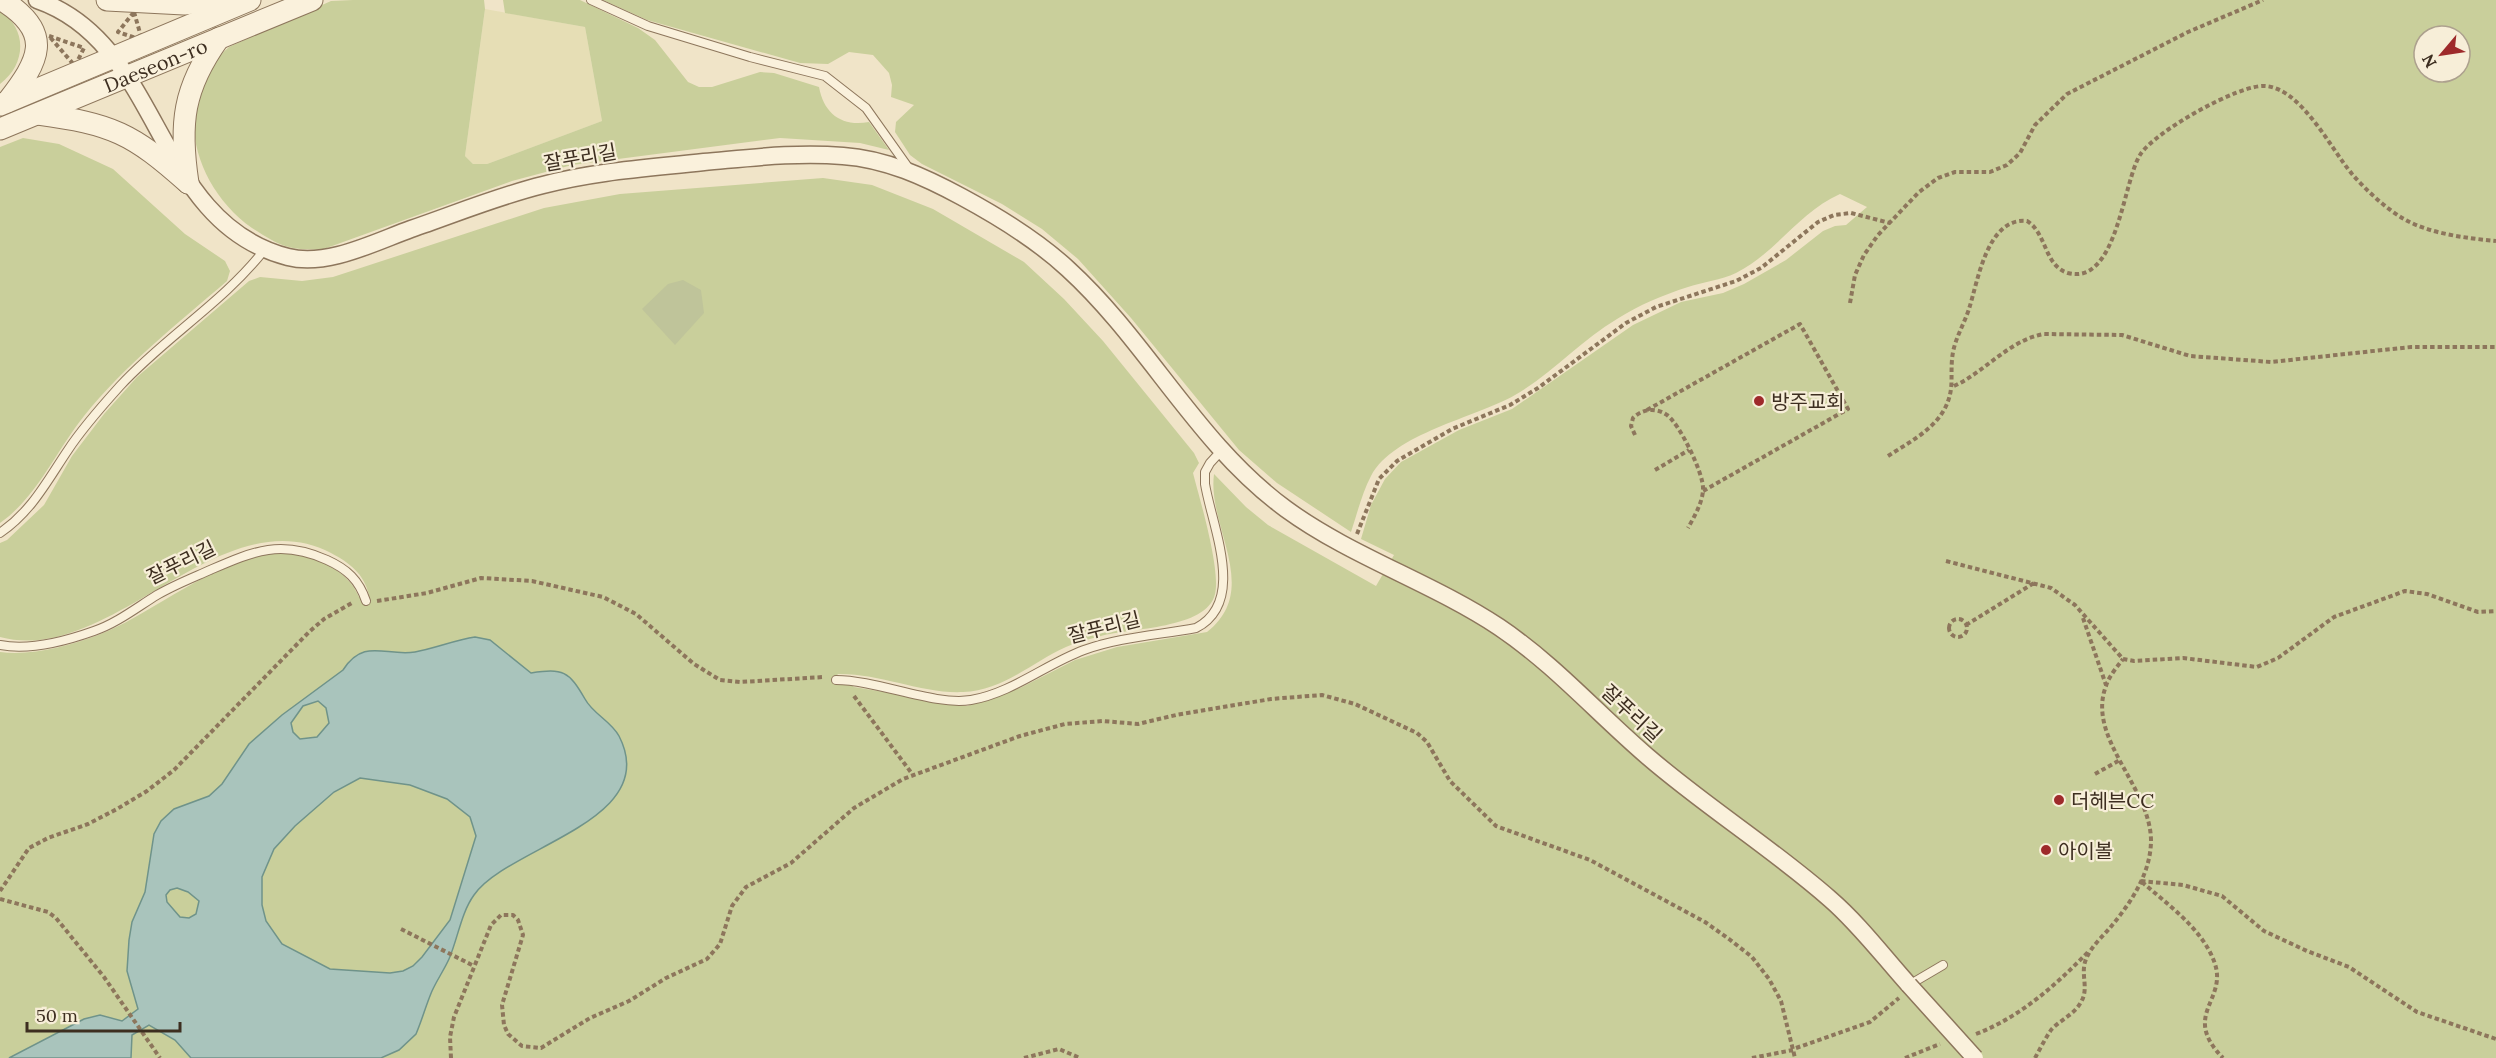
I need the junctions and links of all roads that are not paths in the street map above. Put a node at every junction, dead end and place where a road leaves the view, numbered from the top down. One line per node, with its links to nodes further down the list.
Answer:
1 (2, 0): 11 (street)
2 (37, 0): 9 (street, 잘푸리길)
3 (107, 0): 4 (street)
4 (216, 0)
5 (250, 0): 9 (street, Daeseon-ro)
6 (312, 0): 8 (street, Daeseon-ro)
7 (591, 0): 14 (lane, 잘푸리길)
8 (219, 38): 10 (street, Daeseon-ro); 15 (street)
9 (116, 58): 10 (street, 잘푸리길); 11 (street, Daeseon-ro)
10 (127, 76): 12 (street, Daeseon-ro); 15 (street, 잘푸리길)
11 (3, 104)
12 (37, 113): 13 (street, Daeseon-ro); 15 (street)
13 (0, 129)
14 (912, 173): 16 (street, 잘푸리길); 17 (street, 잘푸리길)
15 (188, 183): 16 (street, 잘푸리길)
16 (265, 249): 18 (lane)
17 (1222, 450): 21 (lane, 잘푸리길); 23 (street, 잘푸리길)
18 (0, 533)
19 (366, 601): 20 (lane, 잘푸리길)
20 (0, 645)
21 (836, 680)
22 (1943, 965): 23 (lane)
23 (1904, 991): 24 (street, 잘푸리길, bridge)
24 (1975, 1058)

